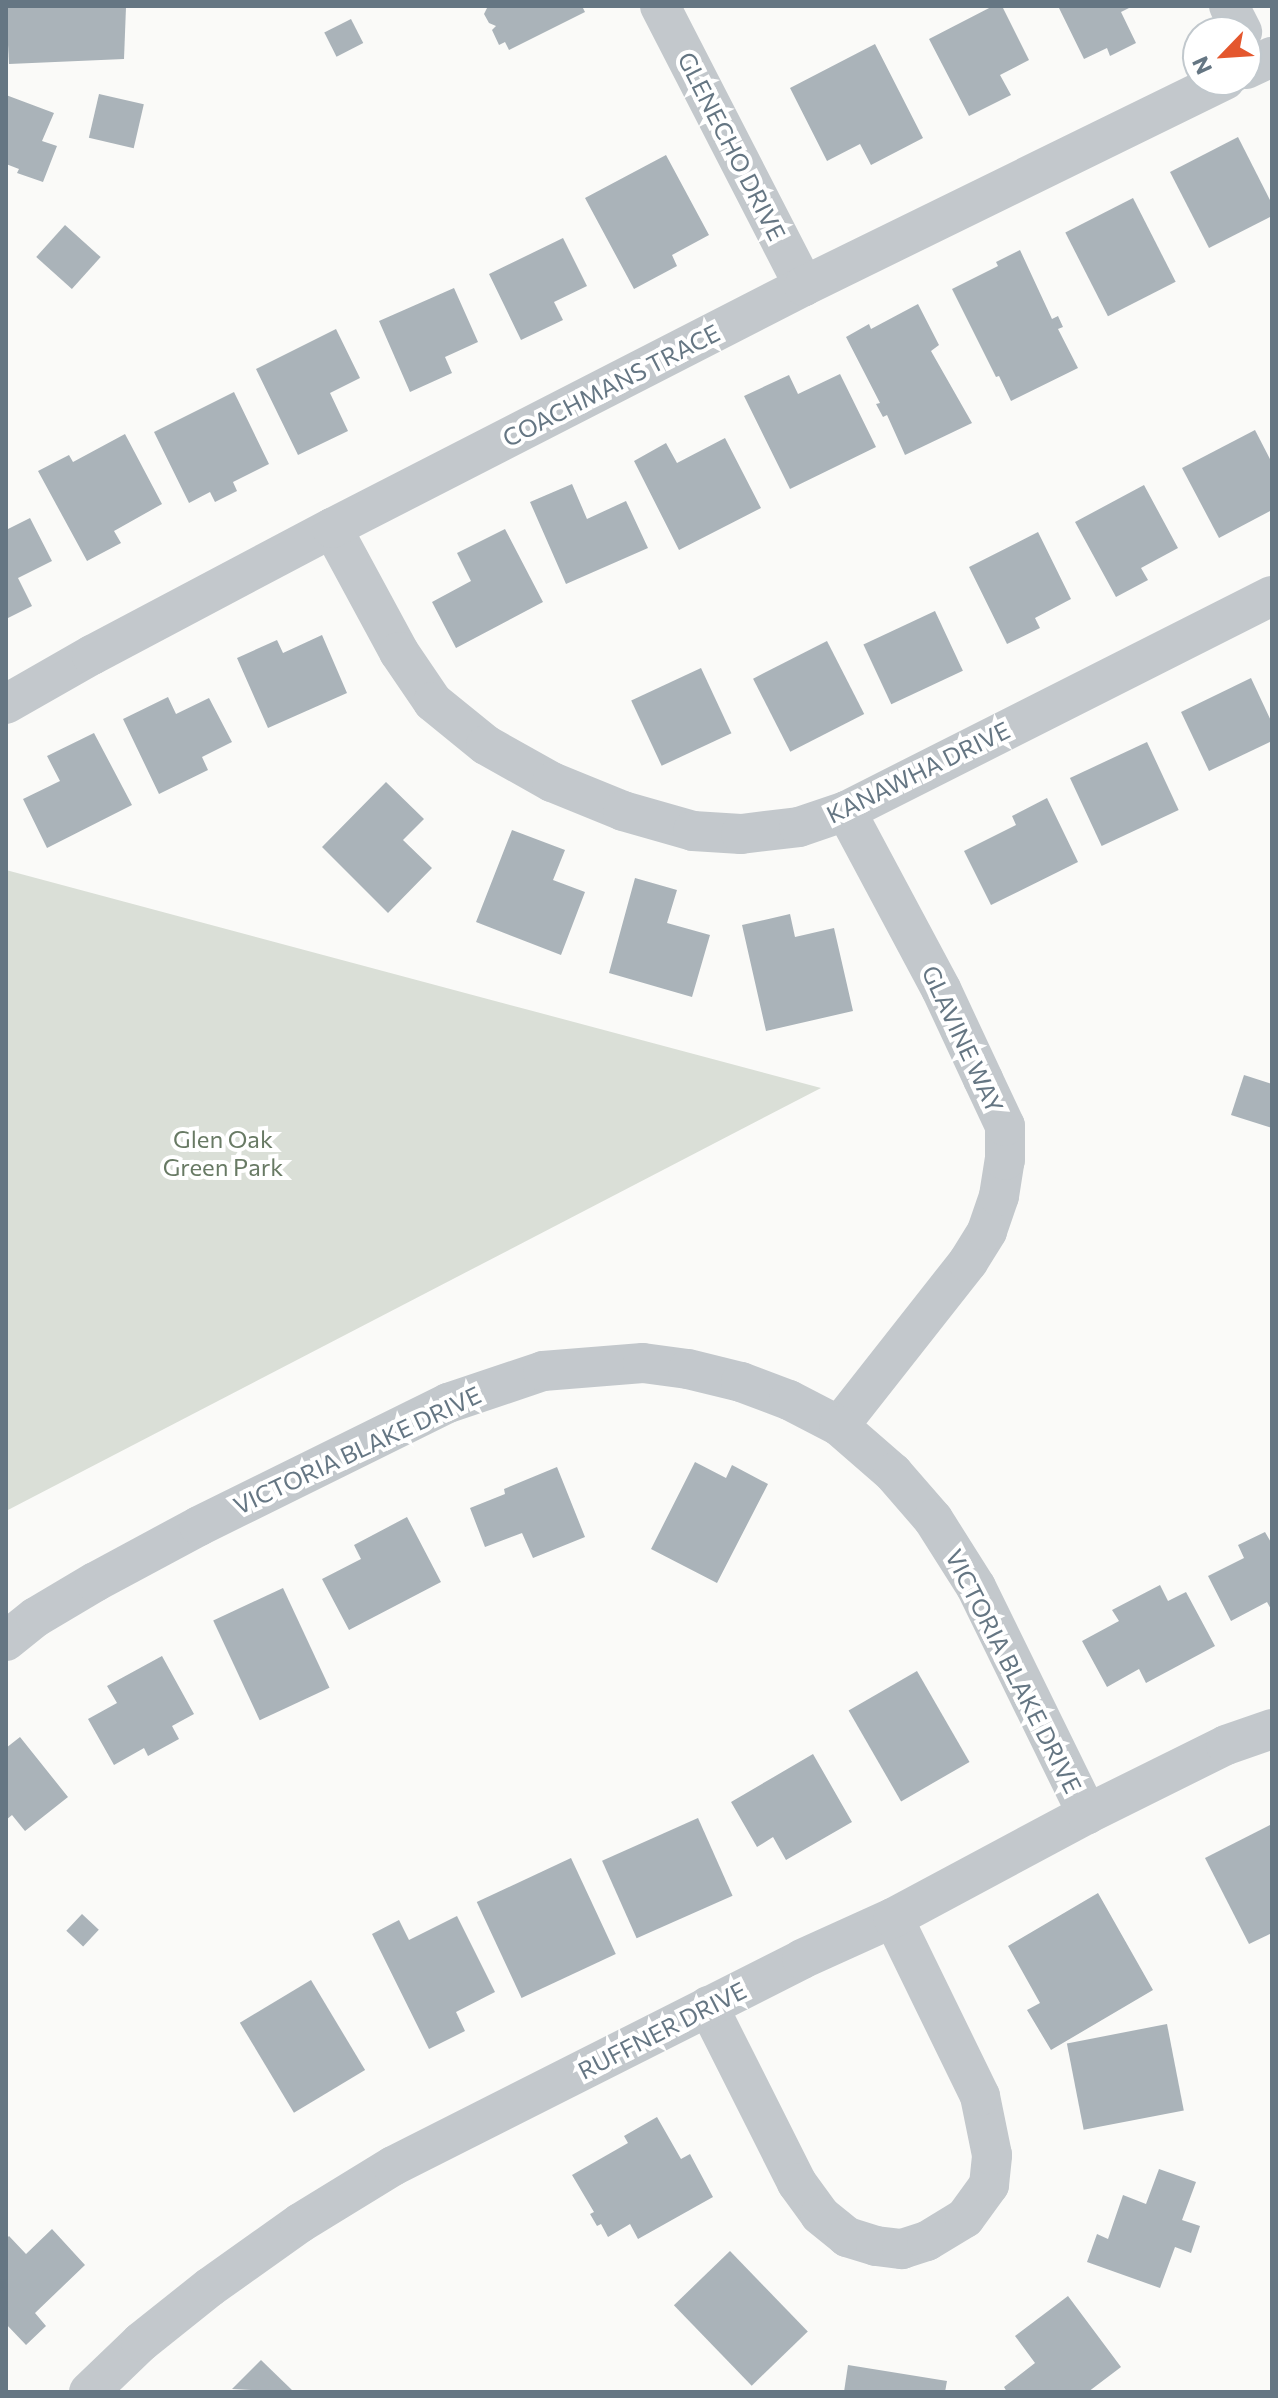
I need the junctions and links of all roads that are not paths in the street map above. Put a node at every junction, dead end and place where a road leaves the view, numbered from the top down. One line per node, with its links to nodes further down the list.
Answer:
1 (660, 6): 3 (street, GLENECHO DRIVE)
2 (1182, 91): 3 (street, COACHMANS TRACE)
3 (804, 286): 4 (street, COACHMANS TRACE)
4 (332, 528): 6 (street, COACHMANS TRACE); 7 (street, KANAWHA DRIVE)
5 (1272, 596): 7 (street, KANAWHA DRIVE)
6 (6, 704)
7 (846, 811): 8 (street, GLAVINE WAY)
8 (839, 1426): 9 (street, VICTORIA BLAKE DRIVE); 11 (street, VICTORIA BLAKE DRIVE)
9 (6, 1641)
10 (1272, 1729): 11 (street, RUFFNER DRIVE)
11 (1087, 1814): 12 (street, RUFFNER DRIVE)
12 (893, 1918): 13 (street, RUFFNER DRIVE); 13 (street)
13 (708, 2006): 14 (street, RUFFNER DRIVE)
14 (89, 2392)

